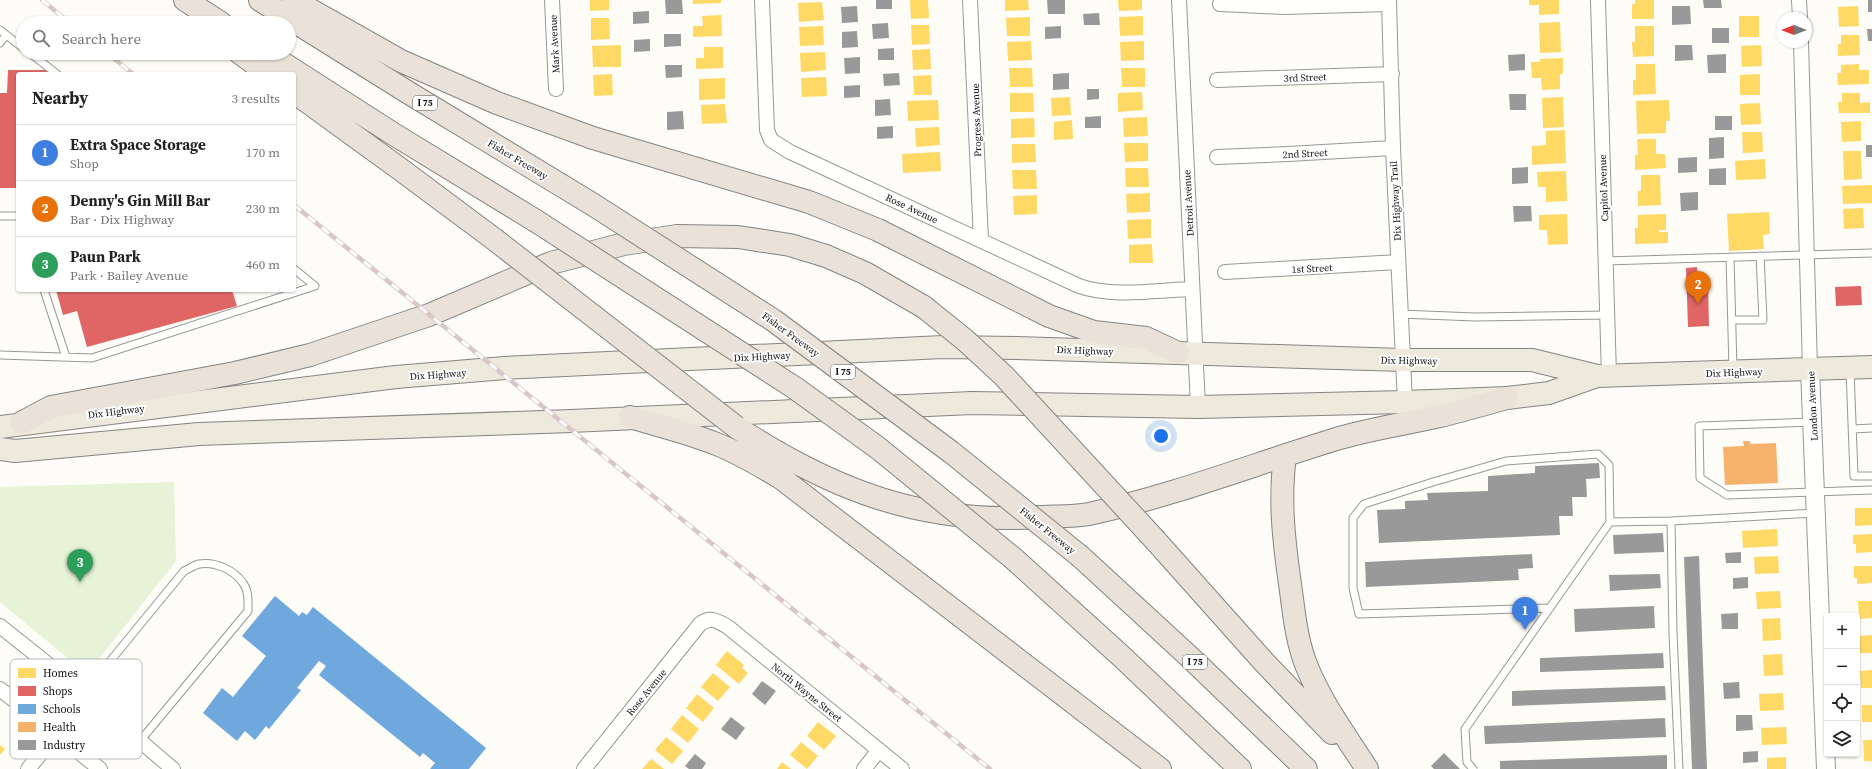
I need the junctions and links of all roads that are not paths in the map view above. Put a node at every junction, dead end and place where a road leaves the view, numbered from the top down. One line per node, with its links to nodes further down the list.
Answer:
1 (184, 0): 14 (highway); 15 (highway)
2 (260, 0): 16 (highway, Fisher Freeway / I 75, bridge)
3 (293, 0): 50 (highway)
4 (552, 0): 30 (street, Mark Avenue)
5 (762, 0): 36 (street, Rose Avenue)
6 (970, 0): 36 (street, Progress Avenue)
7 (1180, 0): 45 (street, Detroit Avenue)
8 (1598, 0): 41 (street, Capitol Avenue)
9 (1799, 0): 13 (street)
10 (1389, 2): 11 (street); 28 (street, Dix Highway Trail)
11 (1284, 3): 12 (street)
12 (1220, 4)
13 (1800, 12)
14 (196, 16)
15 (210, 16)
16 (286, 16)
17 (296, 22): 95 (highway, Fisher Freeway / I 75, bridge)
18 (0, 30): 19 (lane)
19 (6, 35): 20 (lane); 21 (lane)
20 (0, 43)
21 (16, 43)
22 (1801, 48): 38 (street, London Avenue)
23 (39, 60): 26 (lane)
24 (250, 60): 27 (highway)
25 (278, 60): 94 (highway, bridge)
26 (54, 72)
27 (266, 72)
28 (1392, 74): 29 (street, 3rd Street); 32 (street, Dix Highway Trail)
29 (1217, 80)
30 (556, 89)
31 (296, 93): 68 (highway, bridge)
32 (1393, 148): 33 (street, 2nd Street); 42 (street, Dix Highway Trail)
33 (1217, 157)
34 (0, 216): 35 (lane)
35 (16, 216)
36 (981, 240): 45 (street, Rose Avenue)
37 (1872, 253): 38 (lane)
38 (1807, 255): 39 (lane); 56 (street, London Avenue)
39 (1760, 256): 40 (lane); 49 (lane)
40 (1730, 257): 41 (lane); 49 (lane)
41 (1605, 260): 48 (street, Capitol Avenue)
42 (1398, 262): 44 (street, 1st Street); 47 (street, Dix Highway Trail)
43 (296, 271): 52 (lane)
44 (1225, 272)
45 (1192, 289): 50 (street, Detroit Avenue)
46 (45, 292): 52 (lane)
47 (1400, 314): 48 (lane); 53 (street, Dix Highway Trail)
48 (1607, 316): 58 (street, Capitol Avenue)
49 (1732, 320): 57 (lane)
50 (1187, 353): 53 (main road, Dix Highway); 61 (street, Detroit Avenue); 64 (main road, Dix Highway)
51 (0, 355): 52 (lane)
52 (66, 357)
53 (1402, 360): 58 (main road, Dix Highway); 60 (street, Dix Highway Trail)
54 (1872, 367): 55 (main road, Dix Highway)
55 (1850, 368): 56 (main road, Dix Highway); 66 (lane)
56 (1810, 369): 57 (main road, Dix Highway); 63 (street, London Avenue)
57 (1733, 372): 58 (main road, Dix Highway)
58 (1603, 376): 59 (main road, Dix Highway)
59 (1507, 398): 60 (main road, Dix Highway); 68 (highway)
60 (1405, 402): 61 (main road, Dix Highway)
61 (1198, 406): 62 (main road, Dix Highway)
62 (630, 417): 67 (main road, Dix Highway); 93 (highway)
63 (1813, 422): 71 (street, London Avenue); 71 (lane)
64 (10, 425): 96 (highway, bridge)
65 (1872, 428): 66 (lane)
66 (1853, 429): 69 (lane)
67 (0, 449)
68 (1285, 457): 96 (highway)
69 (1872, 476)
70 (1872, 490): 71 (lane)
71 (1816, 492): 72 (street, London Avenue)
72 (1816, 513): 73 (lane); 99 (street, London Avenue)
73 (1671, 521): 74 (lane); 98 (lane)
74 (1610, 522): 75 (lane); 75 (lane)
75 (1550, 608): 97 (lane)
76 (710, 619): 84 (street, North Wayne Street); 90 (street, Rose Avenue)
77 (0, 626): 78 (street)
78 (41, 659)
79 (112, 659): 82 (lane)
80 (0, 688): 81 (street)
81 (10, 696)
82 (142, 739)
83 (142, 743): 89 (street)
84 (879, 750): 91 (street); 92 (street, North Wayne Street)
85 (36, 759): 87 (street)
86 (88, 759): 88 (street)
87 (28, 769)
88 (100, 769)
89 (173, 769)
90 (584, 769)
91 (864, 769)
92 (902, 769)
93 (1160, 769)
94 (1240, 769)
95 (1306, 769)
96 (1366, 769)
97 (1473, 769)
98 (1679, 769)
99 (1826, 769)

